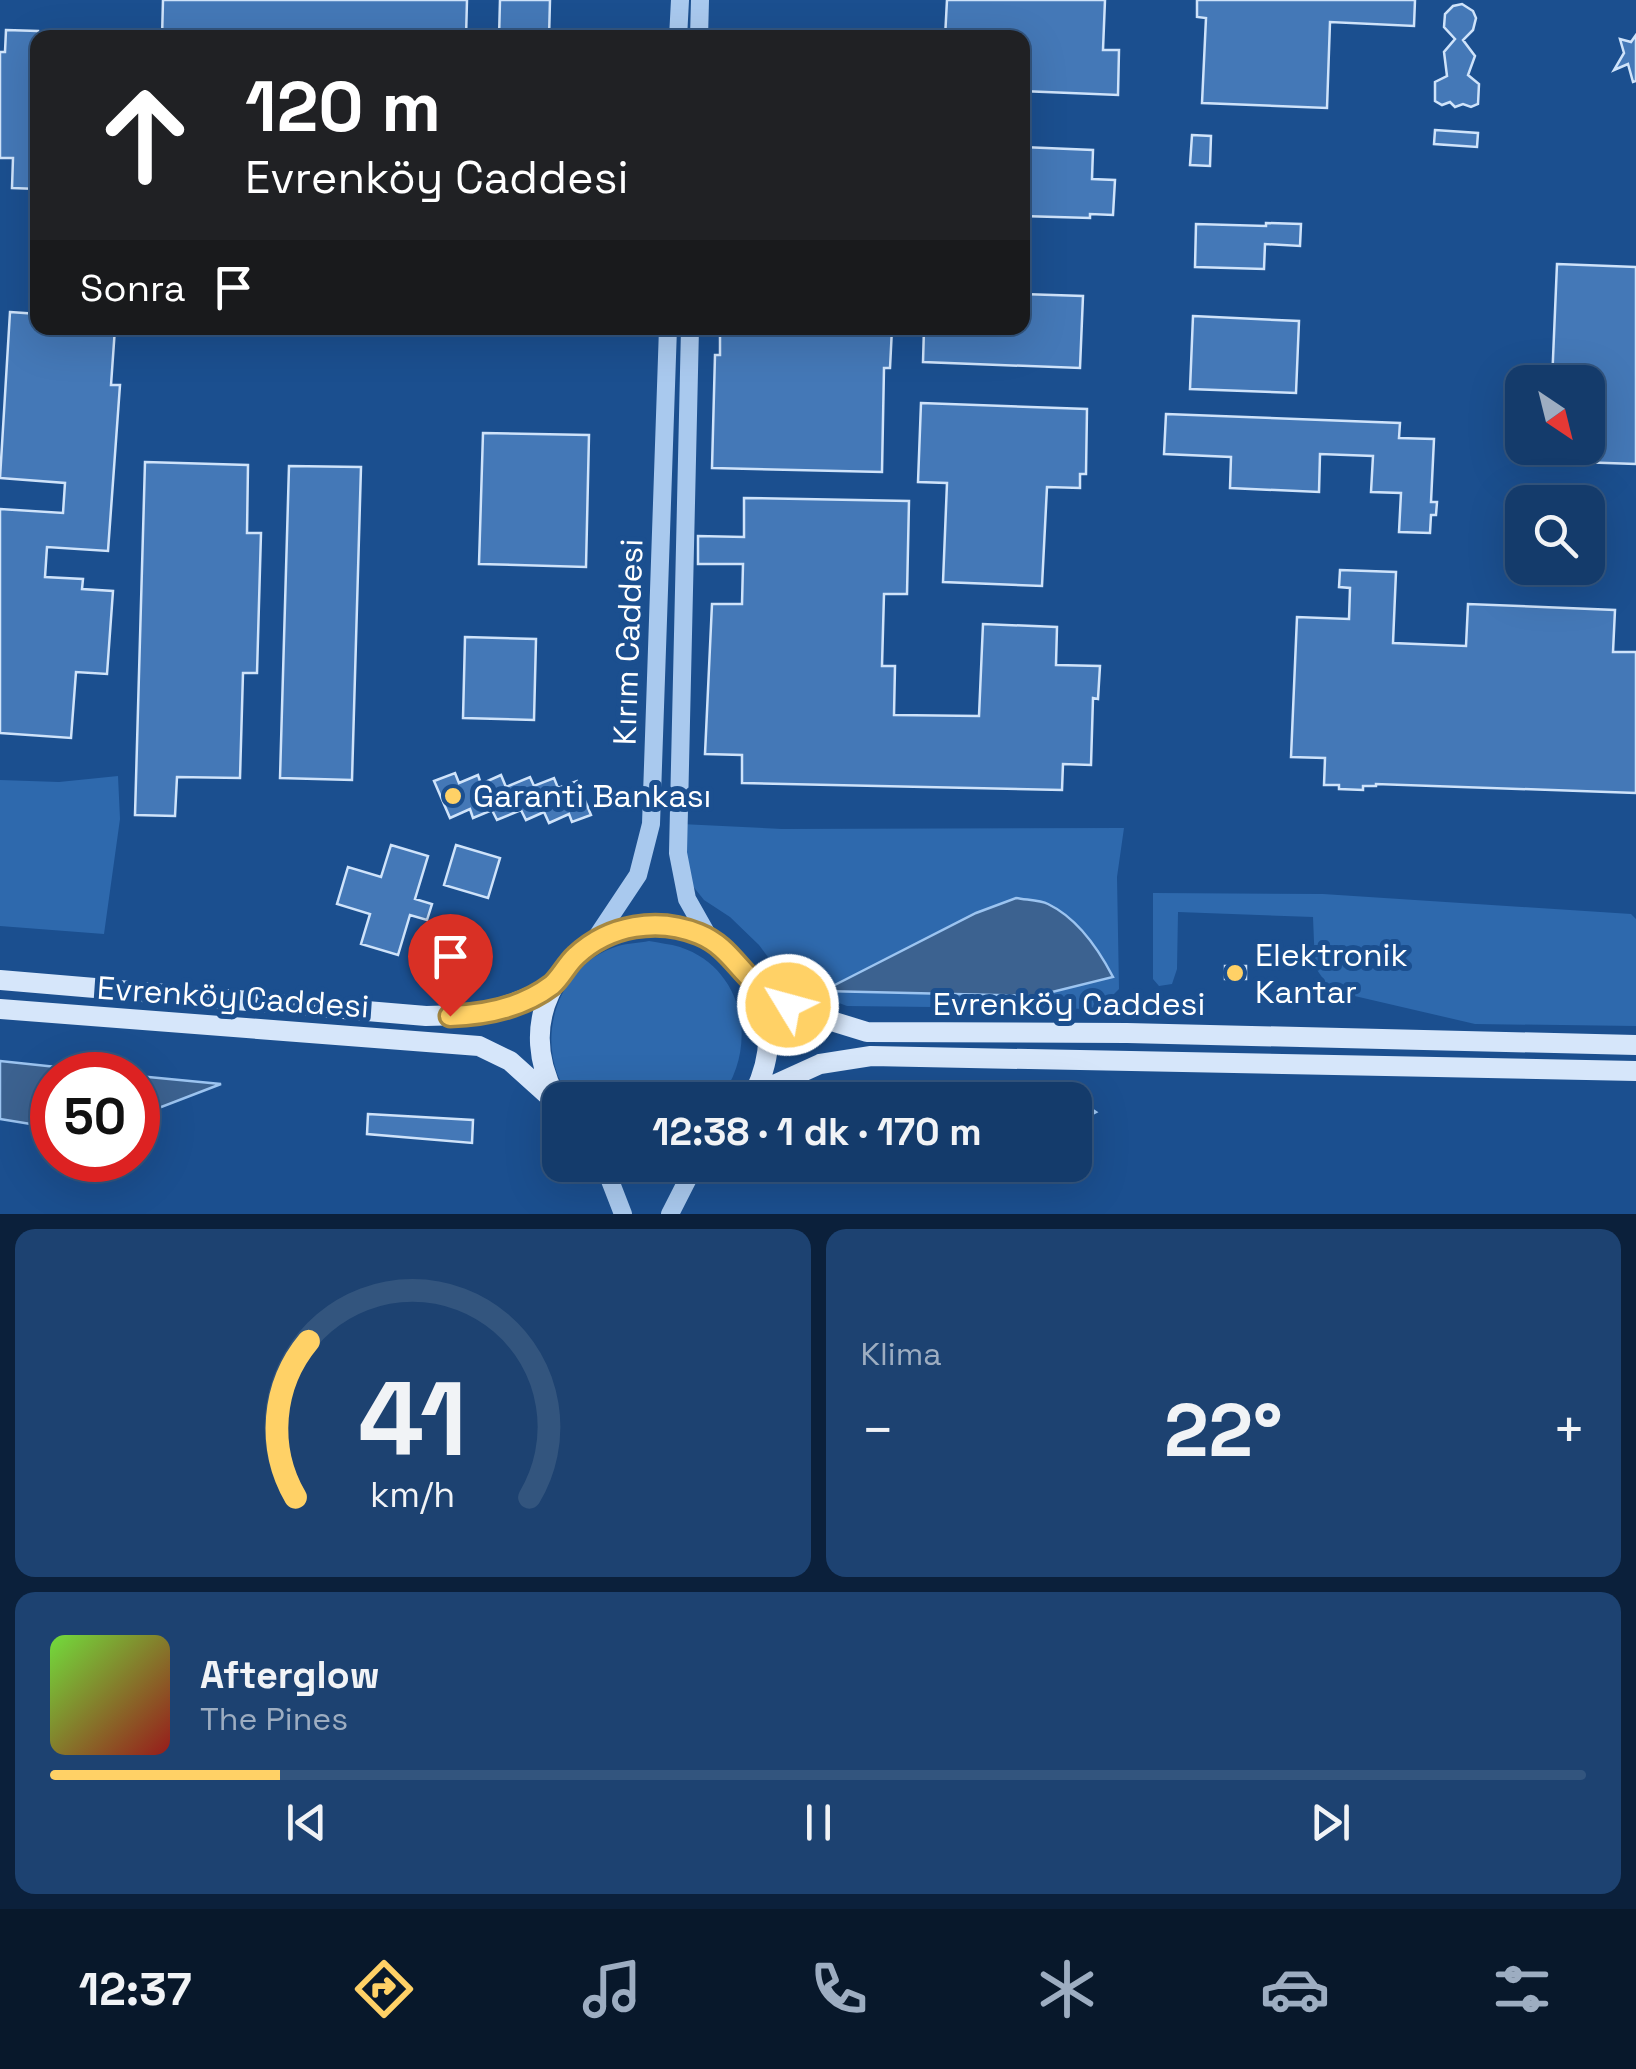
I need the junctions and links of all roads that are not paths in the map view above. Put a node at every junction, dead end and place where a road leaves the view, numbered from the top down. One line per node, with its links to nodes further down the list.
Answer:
1 (680, 0): 3 (street)
2 (700, 0): 4 (street)
3 (678, 30)
4 (699, 30)
5 (668, 335): 8 (street, Kırım Caddesi)
6 (690, 335): 7 (street, Kırım Caddesi)
7 (709, 938): 8 (main road); 10 (main road)
8 (593, 943): 11 (main road)
9 (0, 980): 11 (main road, Evrenköy Caddesi)
10 (754, 982): 13 (main road, Evrenköy Caddesi); 16 (main road)
11 (554, 983): 15 (main road)
12 (0, 1009): 18 (main road, Evrenköy Caddesi)
13 (1636, 1044)
14 (1636, 1071): 17 (main road, Evrenköy Caddesi)
15 (548, 1082)
16 (758, 1082)
17 (783, 1082)
18 (542, 1089)
19 (611, 1182): 21 (street)
20 (686, 1182): 22 (street)
21 (623, 1214)
22 (670, 1214)

